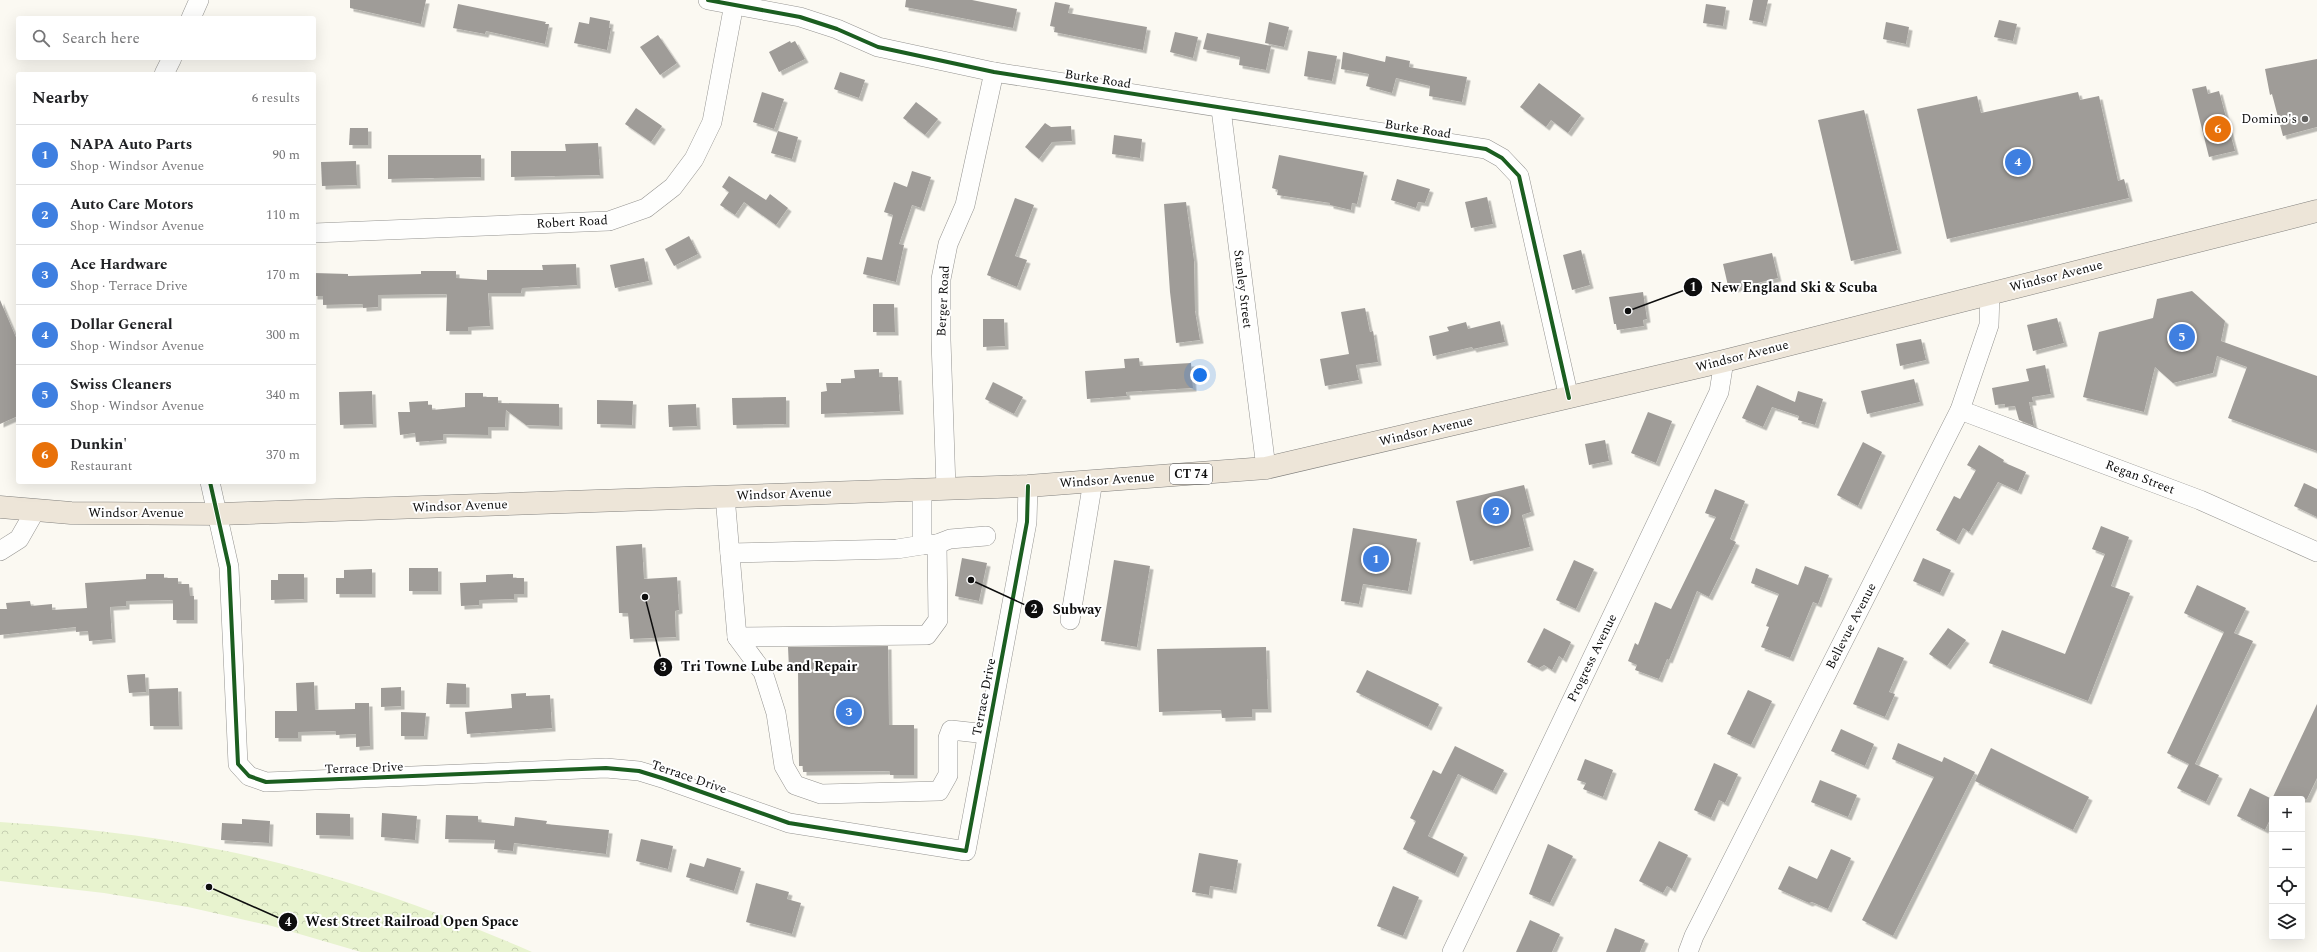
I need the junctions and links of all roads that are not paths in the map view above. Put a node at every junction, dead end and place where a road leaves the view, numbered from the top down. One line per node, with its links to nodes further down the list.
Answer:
1 (199, 0): 4 (street)
2 (708, 0): 3 (street, Burke Road)
3 (734, 4): 7 (street, Burke Road); 10 (street, Robert Road)
4 (192, 16)
5 (171, 60): 6 (street)
6 (165, 72)
7 (994, 72): 8 (street, Burke Road); 19 (street, Berger Road)
8 (1221, 109): 13 (street, Burke Road); 15 (street, Stanley Street)
9 (2317, 211): 11 (main road, Windsor Avenue / CT 74)
10 (316, 233)
11 (1990, 293): 12 (main road, Windsor Avenue / CT 74); 14 (street, Bellevue Avenue)
12 (1724, 361): 13 (main road, Windsor Avenue / CT 74); 33 (street, Progress Avenue)
13 (1569, 398): 15 (main road, Windsor Avenue / CT 74)
14 (1960, 410): 28 (street, Regan Street); 34 (street, Bellevue Avenue)
15 (1266, 468): 16 (main road, Windsor Avenue / CT 74)
16 (1093, 481): 18 (main road, Windsor Avenue / CT 74); 30 (street)
17 (211, 484): 24 (street)
18 (1028, 486): 19 (main road, Windsor Avenue / CT 74); 32 (street, Terrace Drive)
19 (946, 488): 20 (main road, Windsor Avenue / CT 74)
20 (922, 489): 21 (main road, Windsor Avenue / CT 74); 26 (street)
21 (725, 496): 24 (main road, Windsor Avenue / CT 74); 29 (street)
22 (0, 508): 23 (main road, Windsor Avenue)
23 (35, 511): 24 (main road, Windsor Avenue / CT 74); 27 (street)
24 (219, 514): 32 (street, Terrace Drive)
25 (986, 536): 26 (street)
26 (929, 544): 29 (street); 31 (street)
27 (0, 551)
28 (2317, 552)
29 (730, 554): 31 (street)
30 (1070, 620)
31 (737, 637): 32 (street)
32 (988, 734)
33 (1452, 952)
34 (1688, 952)

